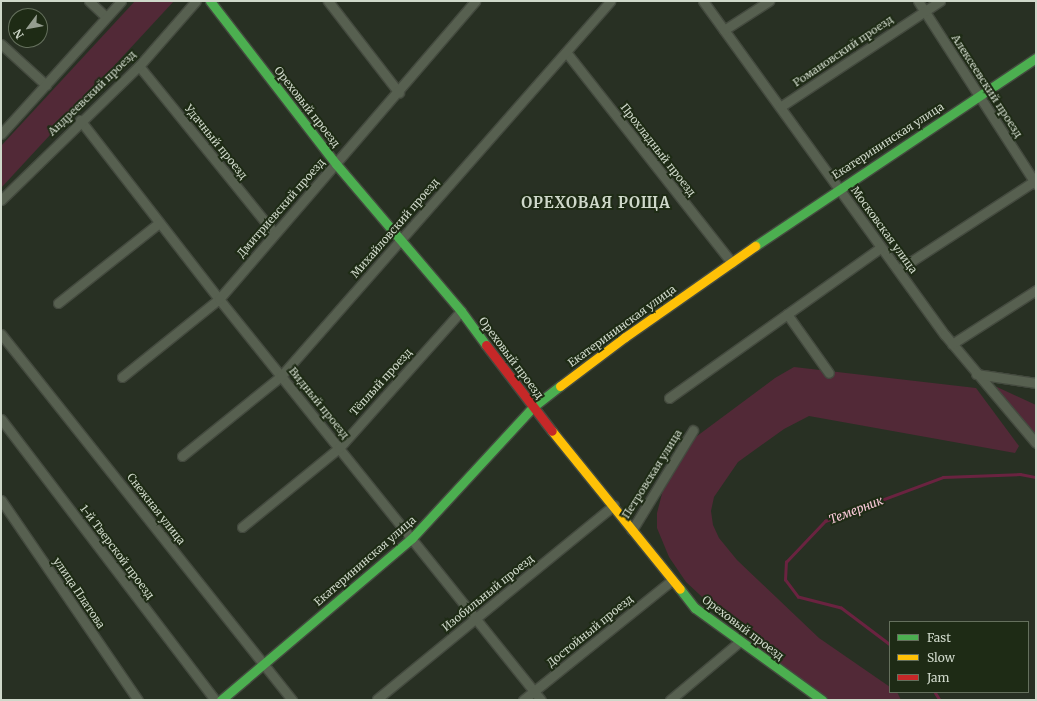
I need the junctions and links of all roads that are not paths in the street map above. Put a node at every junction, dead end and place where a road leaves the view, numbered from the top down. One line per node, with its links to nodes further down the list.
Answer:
1 (88, 1): 13 (street)
2 (120, 1): 13 (street)
3 (196, 1): 18 (street, Андреевский проезд)
4 (210, 1): 25 (street, Ореховый проезд)
5 (328, 1): 20 (street)
6 (475, 1): 20 (street, Дмитриевский проезд)
7 (610, 1): 16 (street, Михайловский проезд)
8 (703, 1): 14 (street, Московская улица)
9 (768, 1): 14 (street)
10 (918, 1): 12 (street, Алексеевский проезд)
11 (940, 1): 12 (street, Романовский проезд)
12 (925, 11): 21 (street, Алексеевский проезд); 22 (street, Романовский проезд)
13 (106, 17): 19 (street)
14 (724, 30): 22 (street, Московская улица)
15 (1, 44): 19 (street)
16 (566, 52): 31 (street, Михайловский проезд); 33 (street, Прохладный проезд)
17 (1036, 58): 21 (street, Екатерининская улица)
18 (139, 66): 23 (street, Андреевский проезд); 30 (street, Удачный проезд)
19 (46, 85): 24 (street)
20 (398, 93): 25 (street, Дмитриевский проезд)
21 (979, 96): 26 (street, Алексеевский проезд); 27 (street, Екатерининская улица)
22 (780, 107): 27 (street, Московская улица)
23 (80, 120): 28 (street, Андреевский проезд); 29 (street, Видный проезд)
24 (1, 134)
25 (336, 164): 30 (street, Дмитриевский проезд); 31 (street, Ореховый проезд)
26 (1035, 182): 34 (street)
27 (839, 188): 32 (street, Московская улица); 33 (street, Екатерининская улица)
28 (1, 200)
29 (160, 223): 36 (street, Видный проезд); 37 (street)
30 (274, 233): 36 (street, Дмитриевский проезд)
31 (400, 242): 38 (street, Ореховый проезд); 44 (street, Михайловский проезд)
32 (880, 248): 34 (street, Московская улица); 39 (street)
33 (732, 263): 48 (street, Екатерининская улица)
34 (898, 270): 41 (street, Московская улица)
35 (1036, 290): 41 (street)
36 (219, 299): 44 (street, Видный проезд); 45 (street, Дмитриевский проезд)
37 (58, 303)
38 (461, 311): 48 (street, Ореховый проезд); 52 (street, Тёплый проезд)
39 (788, 314): 42 (street); 47 (street)
40 (1, 334): 62 (street, Снежная улица)
41 (952, 344): 43 (street, Московская улица)
42 (829, 373)
43 (976, 374): 46 (street); 51 (street, Московская улица)
44 (281, 376): 52 (street, Видный проезд); 53 (street, Михайловский проезд)
45 (122, 378)
46 (1036, 383)
47 (670, 398)
48 (533, 407): 55 (street, Ореховый проезд); 58 (street, Екатерининская улица)
49 (1, 419): 67 (street, 1-й Тверской проезд)
50 (693, 430): 57 (street, Петровская улица)
51 (1036, 443)
52 (339, 448): 56 (street, Тёплый проезд); 58 (street, Видный проезд)
53 (182, 456)
54 (1, 500): 66 (street, улица Платова)
55 (614, 505): 57 (street, Ореховый проезд); 60 (street, Изобильный проезд)
56 (242, 527)
57 (632, 530): 59 (street, Ореховый проезд)
58 (412, 538): 60 (street, Видный проезд); 62 (street, Екатерининская улица)
59 (672, 580): 61 (street, Ореховый проезд); 63 (street, Достойный проезд)
60 (475, 619): 63 (street, Видный проезд); 64 (street, Изобильный проезд)
61 (739, 642): 65 (street, Ореховый проезд); 72 (street)
62 (264, 666): 68 (street, Екатерининская улица); 69 (street, Снежная улица)
63 (534, 692): 70 (street, Достойный проезд); 71 (street, Видный проезд)
64 (376, 699)
65 (818, 699)
66 (138, 700)
67 (215, 700)
68 (221, 700)
69 (292, 700)
70 (524, 700)
71 (541, 700)
72 (670, 700)

